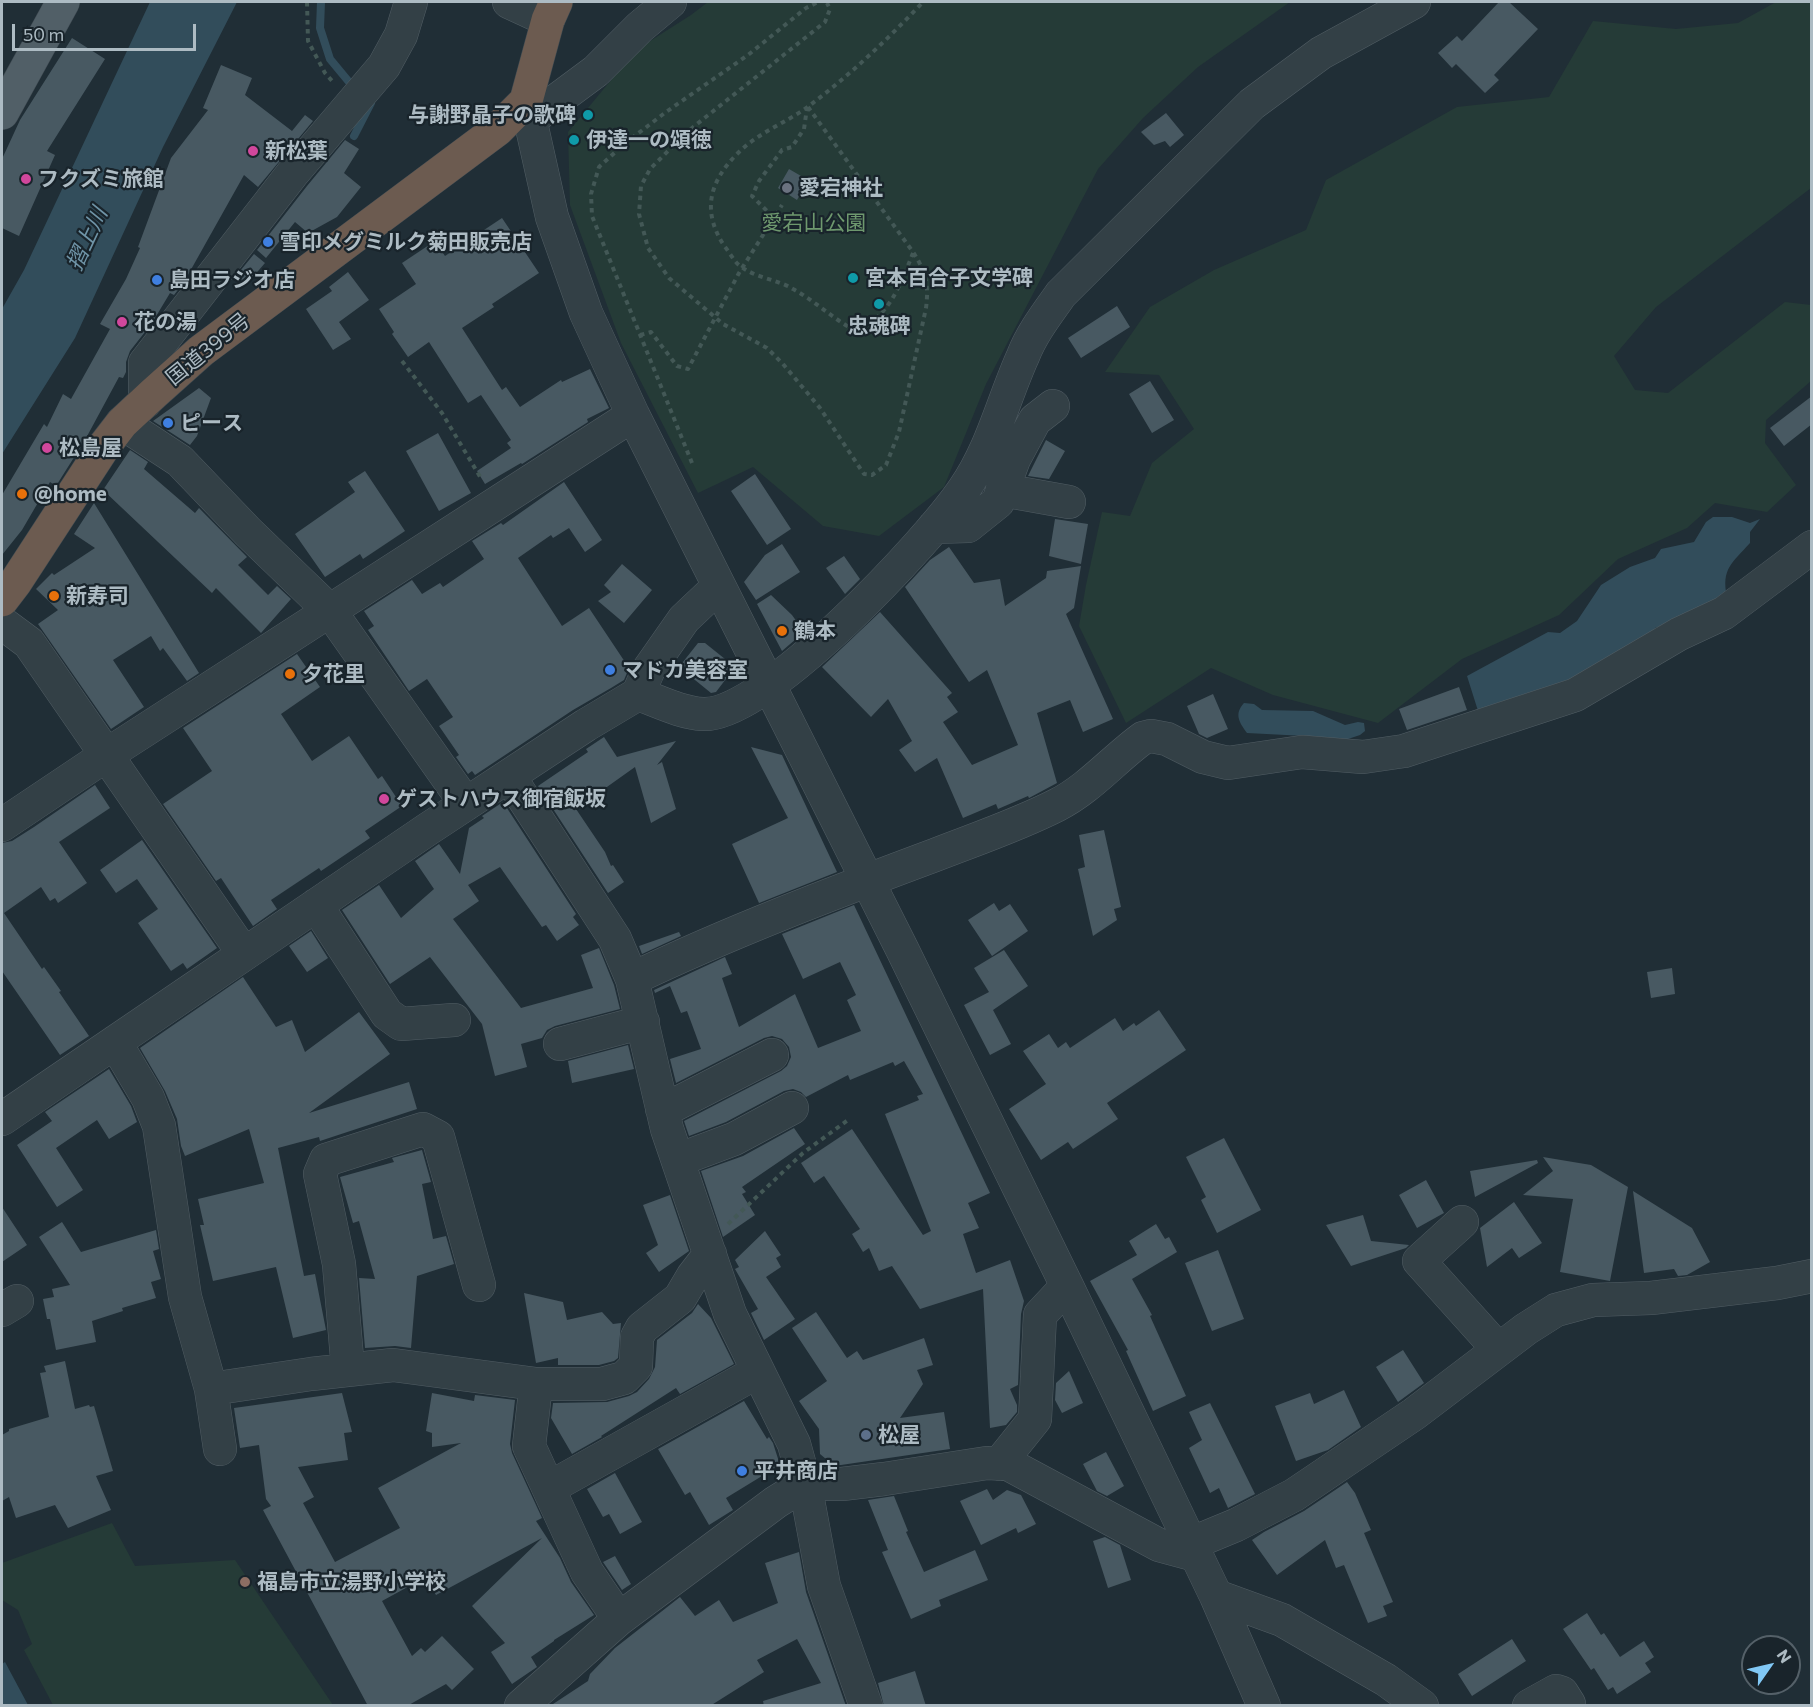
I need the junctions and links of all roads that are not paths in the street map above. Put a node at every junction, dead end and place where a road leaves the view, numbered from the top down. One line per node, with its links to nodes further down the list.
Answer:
1 (63, 2): 8 (main road)
2 (411, 2): 10 (street)
3 (509, 2): 6 (street)
4 (670, 2): 7 (street)
5 (1414, 2): 14 (street)
6 (552, 11): 7 (highway, 国道399号)
7 (528, 110): 10 (highway, 国道399号); 11 (street)
8 (2, 113)
9 (1053, 406): 12 (street)
10 (133, 412): 17 (highway, 国道399号); 18 (street)
11 (633, 415): 16 (street); 18 (street)
12 (1002, 490): 13 (street); 14 (street)
13 (1069, 502)
14 (934, 527): 20 (street)
15 (1812, 547): 26 (street)
16 (719, 586): 20 (street); 21 (street)
17 (2, 600)
18 (330, 611): 22 (street); 24 (street)
19 (2, 622): 22 (street)
20 (769, 685): 21 (street); 26 (street)
21 (638, 694): 23 (street)
22 (108, 754): 25 (street); 28 (street)
23 (509, 776): 24 (street); 29 (street)
24 (466, 804): 27 (street)
25 (2, 825)
26 (868, 881): 29 (street); 43 (street)
27 (316, 905): 28 (street); 30 (street)
28 (244, 954): 32 (street)
29 (633, 979): 31 (street)
30 (454, 1020)
31 (643, 1022): 33 (street); 36 (street)
32 (115, 1042): 37 (street); 48 (street)
33 (560, 1044)
34 (772, 1055): 36 (street)
35 (792, 1108): 38 (street)
36 (663, 1109): 38 (street)
37 (2, 1119)
38 (678, 1160): 40 (street)
39 (1462, 1222): 44 (street)
40 (709, 1251): 46 (street); 47 (street)
41 (1812, 1276): 44 (street)
42 (479, 1285): 45 (street)
43 (1067, 1286): 50 (street); 53 (street)
44 (1498, 1349): 53 (street)
45 (348, 1370): 47 (street); 48 (street)
46 (757, 1372): 51 (street); 52 (street)
47 (536, 1384): 52 (street)
48 (211, 1389): 49 (street)
49 (220, 1449)
50 (999, 1464): 51 (street); 53 (street)
51 (805, 1484): 55 (street); 58 (street)
52 (549, 1488): 55 (street)
53 (1193, 1550): 54 (street)
54 (1216, 1596): 59 (street); 60 (street)
55 (619, 1619): 57 (street)
56 (1569, 1704): 61 (street)
57 (521, 1706)
58 (866, 1706)
59 (1264, 1706)
60 (1422, 1706)
61 (1529, 1706)

